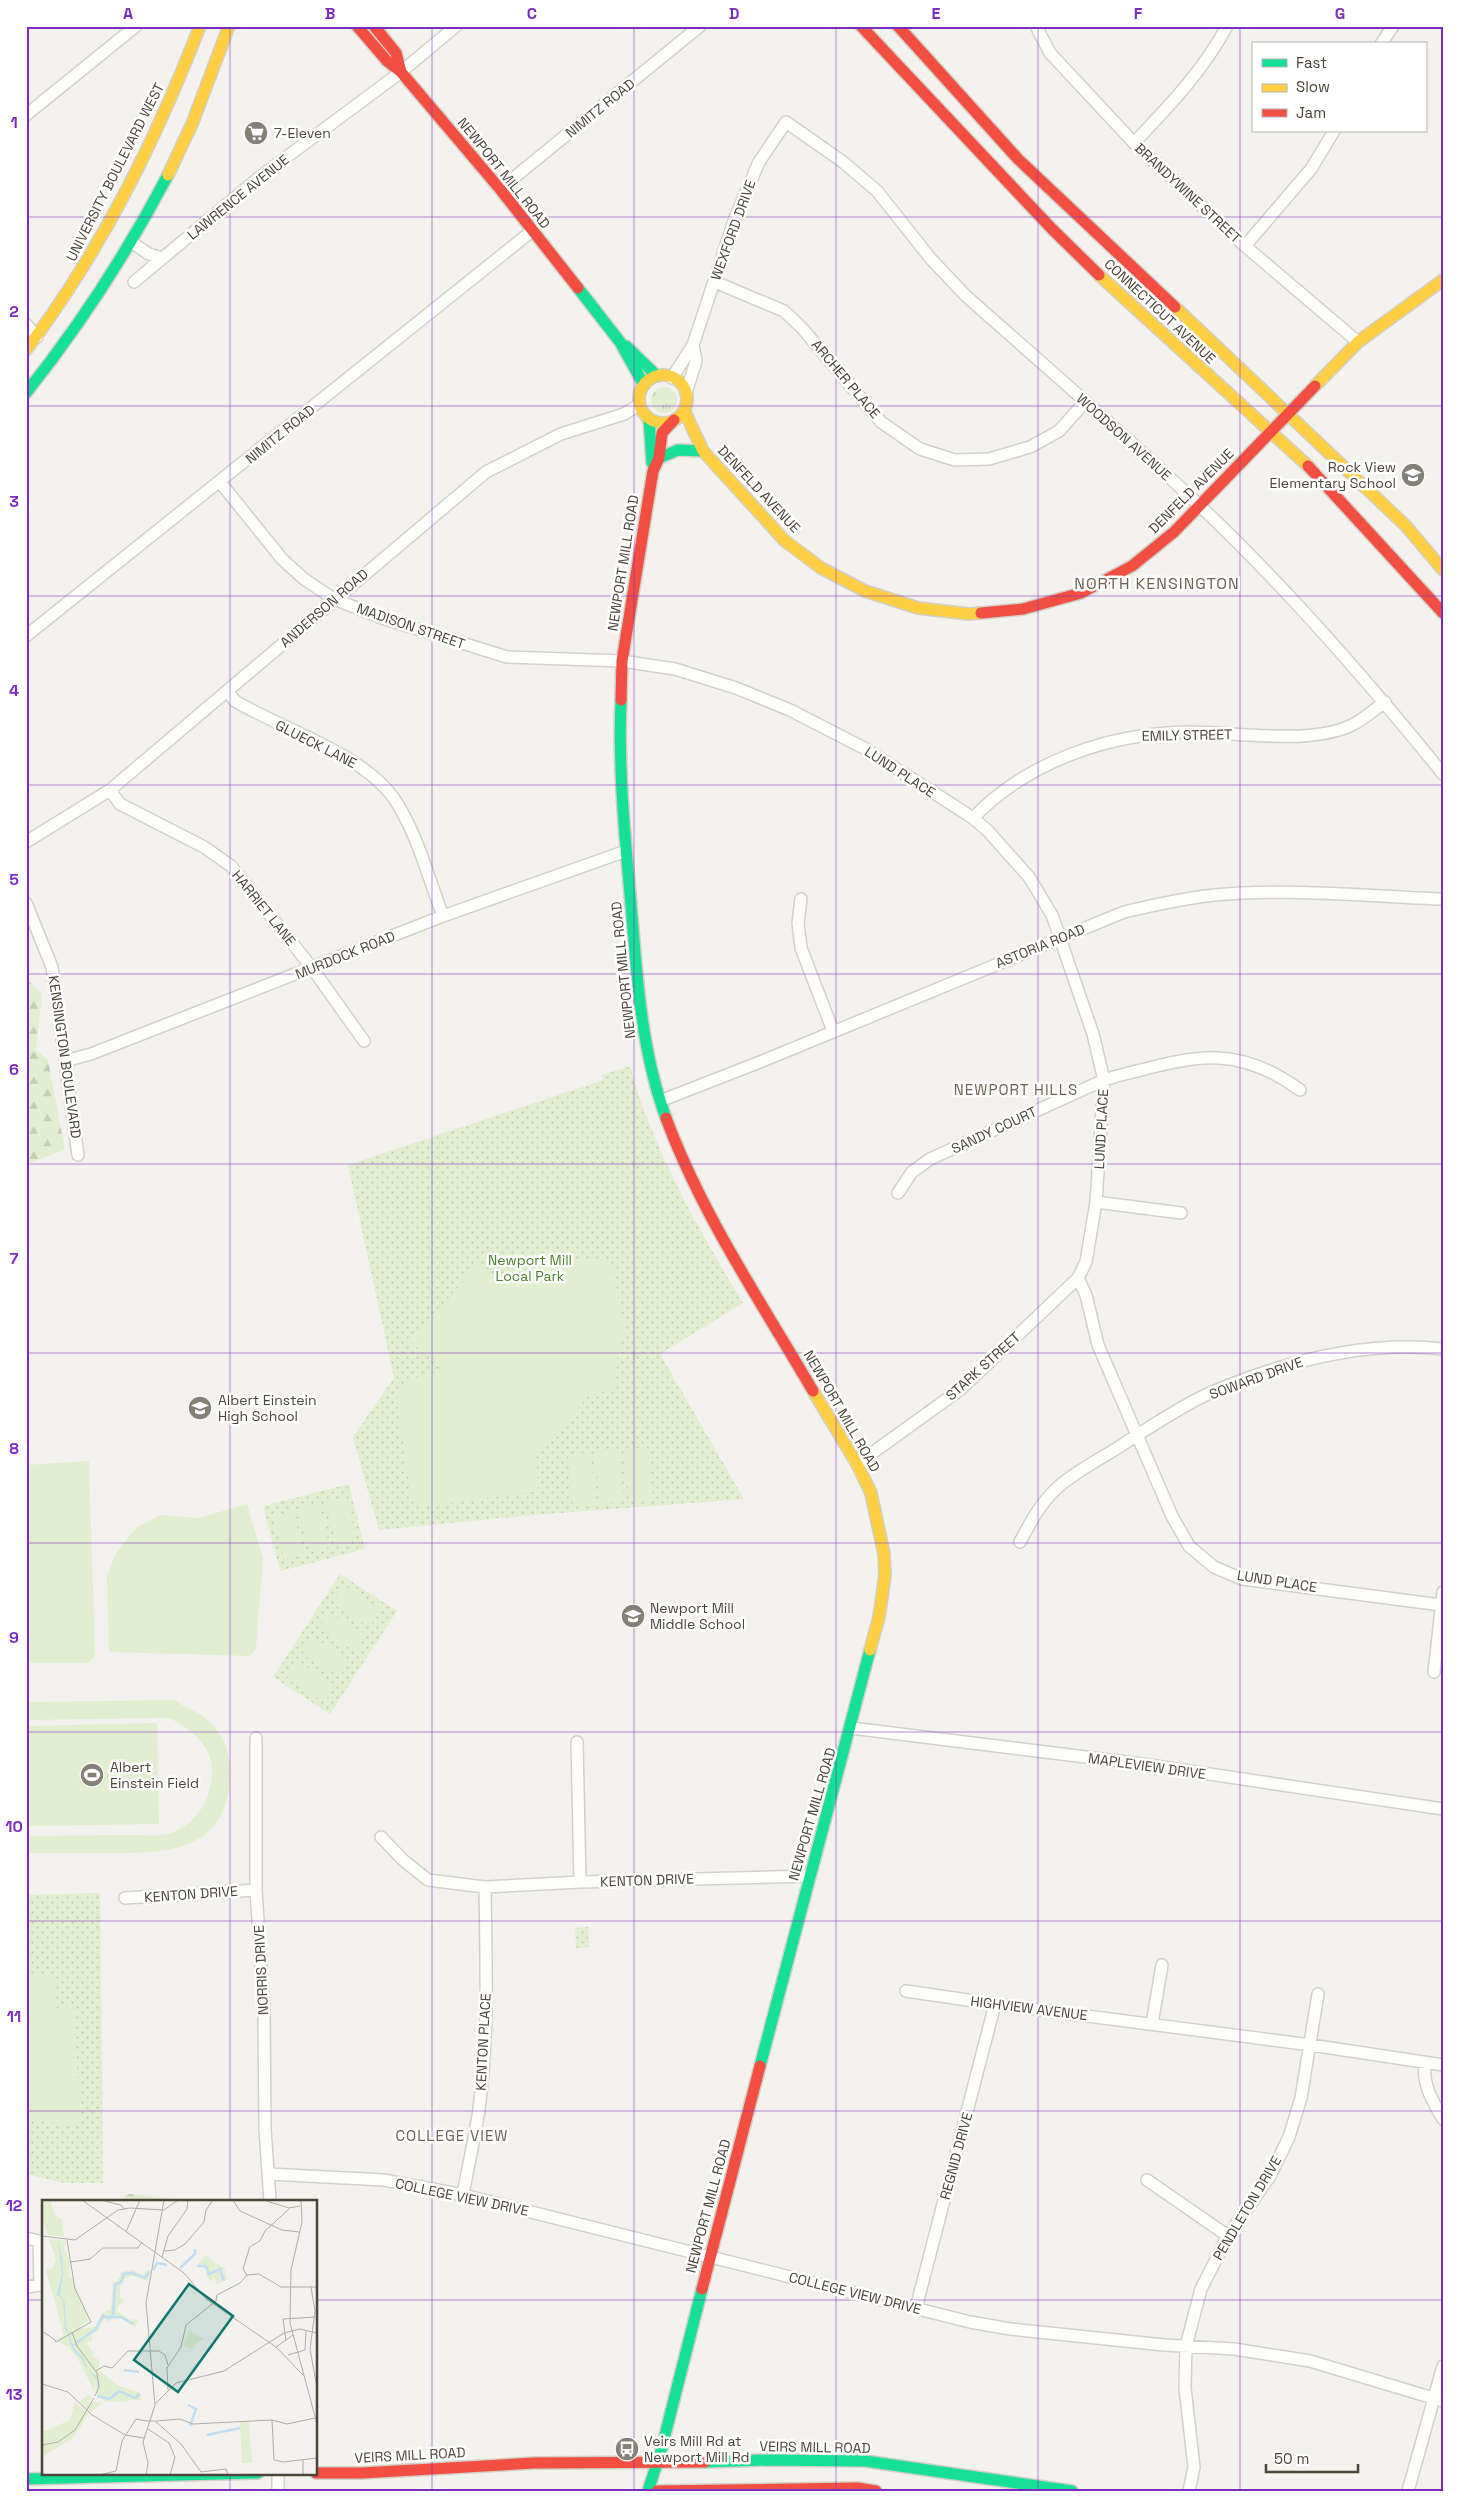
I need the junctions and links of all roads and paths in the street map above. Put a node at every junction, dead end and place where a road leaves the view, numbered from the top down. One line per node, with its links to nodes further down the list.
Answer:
1 (136, 26): 17 (street)
2 (200, 26): 30 (street, UNIVERSITY BOULEVARD WEST)
3 (229, 26): 23 (street)
4 (357, 26): 16 (street, NEWPORT MILL ROAD)
5 (374, 26): 16 (street, NEWPORT MILL ROAD)
6 (456, 26): 16 (street, LAWRENCE AVENUE)
7 (700, 26): 21 (street, NIMITZ ROAD)
8 (861, 26): 14 (street, CONNECTICUT AVENUE)
9 (881, 26): 14 (street)
10 (898, 26): 43 (street, CONNECTICUT AVENUE)
11 (1227, 26): 20 (street)
12 (1393, 26): 15 (street)
13 (1037, 28): 20 (street, BRANDYWINE STREET)
14 (870, 36): 46 (street, CONNECTICUT AVENUE)
15 (1382, 42)
16 (401, 72): 21 (street, NEWPORT MILL ROAD); 25 (street, LAWRENCE AVENUE)
17 (26, 115)
18 (786, 122): 28 (street, WEXFORD DRIVE); 40 (street, WOODSON AVENUE)
19 (1333, 132): 24 (street)
20 (1134, 143): 24 (street, BRANDYWINE STREET)
21 (500, 190): 22 (street, NEWPORT MILL ROAD)
22 (532, 231): 31 (street, NEWPORT MILL ROAD); 50 (street, NIMITZ ROAD)
23 (131, 242): 25 (street); 38 (street)
24 (1245, 246): 32 (street, BRANDYWINE STREET)
25 (162, 258): 27 (street, LAWRENCE AVENUE)
26 (1443, 280): 32 (street, DENFELD AVENUE)
27 (134, 282)
28 (714, 282): 33 (street, WEXFORD DRIVE); 40 (street, ARCHER PLACE)
29 (26, 324): 30 (street)
30 (37, 337): 34 (street, UNIVERSITY BOULEVARD WEST)
31 (620, 342): 35 (street, NEWPORT MILL ROAD); 37 (street, NEWPORT MILL ROAD)
32 (1358, 342): 43 (street, DENFELD AVENUE)
33 (694, 345): 36 (street, WEXFORD DRIVE); 39 (street, WEXFORD DRIVE)
34 (26, 350)
35 (657, 376): 36 (street); 37 (street)
36 (672, 378): 39 (street)
37 (644, 385): 41 (street)
38 (26, 393)
39 (686, 393): 42 (street)
40 (1085, 402): 51 (street, WOODSON AVENUE)
41 (639, 405): 44 (street); 53 (street, ANDERSON ROAD)
42 (684, 410): 45 (street); 47 (street, DENFELD AVENUE)
43 (1288, 413): 46 (street, DENFELD AVENUE); 52 (street, CONNECTICUT AVENUE)
44 (649, 419): 45 (street); 49 (street, NEWPORT MILL ROAD)
45 (668, 423): 47 (street, DENFELD AVENUE); 48 (street, NEWPORT MILL ROAD)
46 (1271, 431): 51 (street, DENFELD AVENUE); 54 (street, CONNECTICUT AVENUE)
47 (701, 447): 48 (street); 51 (street, DENFELD AVENUE)
48 (659, 458): 49 (street, NEWPORT MILL ROAD)
49 (653, 470): 56 (street, NEWPORT MILL ROAD)
50 (220, 482): 53 (street, MADISON STREET); 55 (street, NIMITZ ROAD)
51 (1200, 506): 58 (street, WOODSON AVENUE)
52 (1443, 570)
53 (334, 598): 56 (street, MADISON STREET); 57 (street, ANDERSON ROAD)
54 (1443, 613)
55 (26, 636)
56 (622, 661): 61 (street, LUND PLACE); 63 (street, NEWPORT MILL ROAD)
57 (228, 692): 60 (street, ANDERSON ROAD); 67 (street, GLUECK LANE)
58 (1385, 702): 59 (street, WOODSON AVENUE); 61 (street, EMILY STREET)
59 (1443, 774)
60 (110, 790): 62 (street, ANDERSON ROAD); 69 (street, HARRIET LANE)
61 (973, 818): 68 (street, LUND PLACE)
62 (26, 842)
63 (626, 851): 67 (street, MURDOCK ROAD); 75 (street, NEWPORT MILL ROAD)
64 (1443, 898): 68 (street, ASTORIA ROAD)
65 (801, 899): 70 (street)
66 (26, 903): 72 (street, KENSINGTON BOULEVARD)
67 (443, 916): 69 (street, MURDOCK ROAD)
68 (1061, 937): 70 (street, ASTORIA ROAD); 73 (street, LUND PLACE)
69 (312, 968): 71 (street, HARRIET LANE); 72 (street, MURDOCK ROAD)
70 (833, 1031): 75 (street, ASTORIA ROAD)
71 (364, 1041)
72 (65, 1061): 76 (street, KENSINGTON BOULEVARD)
73 (1104, 1080): 74 (street, SANDY COURT); 77 (street, SANDY COURT); 78 (street, LUND PLACE)
74 (1300, 1090)
75 (660, 1101): 83 (street, NEWPORT MILL ROAD)
76 (78, 1155)
77 (898, 1192)
78 (1096, 1202): 79 (street); 80 (street, LUND PLACE)
79 (1181, 1213)
80 (1078, 1278): 82 (street, LUND PLACE); 83 (street, STARK STREET)
81 (1443, 1349): 82 (street, SOWARD DRIVE)
82 (1138, 1435): 84 (street, SOWARD DRIVE); 86 (street, LUND PLACE)
83 (857, 1464): 88 (street, NEWPORT MILL ROAD)
84 (1020, 1542)
85 (1443, 1592): 86 (street)
86 (1441, 1605): 87 (street)
87 (1434, 1672)
88 (851, 1728): 91 (street, MAPLEVIEW DRIVE); 93 (street, NEWPORT MILL ROAD)
89 (256, 1738): 96 (street, NORRIS DRIVE)
90 (577, 1742): 94 (street)
91 (1443, 1809)
92 (381, 1837): 95 (street, KENTON DRIVE)
93 (810, 1876): 94 (street, KENTON DRIVE); 113 (street, NEWPORT MILL ROAD)
94 (580, 1882): 95 (street, KENTON DRIVE)
95 (485, 1887): 109 (street, KENTON PLACE)
96 (256, 1890): 97 (street, KENTON DRIVE); 107 (street, NORRIS DRIVE)
97 (125, 1898)
98 (1162, 1965): 102 (street)
99 (906, 1990): 101 (street, HIGHVIEW AVENUE)
100 (1318, 1994): 103 (street)
101 (995, 2004): 102 (street, HIGHVIEW AVENUE); 115 (street, REGNID DRIVE)
102 (1152, 2024): 103 (street, HIGHVIEW AVENUE)
103 (1311, 2045): 104 (street, HIGHVIEW AVENUE); 111 (street, PENDLETON DRIVE)
104 (1425, 2063): 105 (street, HIGHVIEW AVENUE); 106 (street)
105 (1443, 2065)
106 (1443, 2118)
107 (269, 2174): 109 (street, COLLEGE VIEW DRIVE); 110 (street, NORRIS DRIVE)
108 (1147, 2180): 111 (street)
109 (463, 2195): 113 (street, COLLEGE VIEW DRIVE)
110 (270, 2200)
111 (1228, 2236): 116 (street, PENDLETON DRIVE)
112 (26, 2238): 114 (street)
113 (710, 2256): 115 (street, COLLEGE VIEW DRIVE); 119 (street, NEWPORT MILL ROAD)
114 (26, 2287)
115 (916, 2308): 116 (street, COLLEGE VIEW DRIVE)
116 (1186, 2346): 118 (street, COLLEGE VIEW DRIVE); 129 (street, PENDLETON DRIVE)
117 (1443, 2366): 118 (street)
118 (1439, 2400): 130 (street)
119 (658, 2464): 120 (street, VEIRS MILL ROAD); 125 (street, NEWPORT MILL ROAD); 128 (street, VEIRS MILL ROAD)
120 (318, 2473)
121 (225, 2474): 123 (street)
122 (278, 2474): 124 (street)
123 (26, 2480)
124 (278, 2491)
125 (648, 2491)
126 (657, 2491): 127 (street)
127 (876, 2491)
128 (1072, 2491)
129 (1189, 2491)
130 (1408, 2491)

